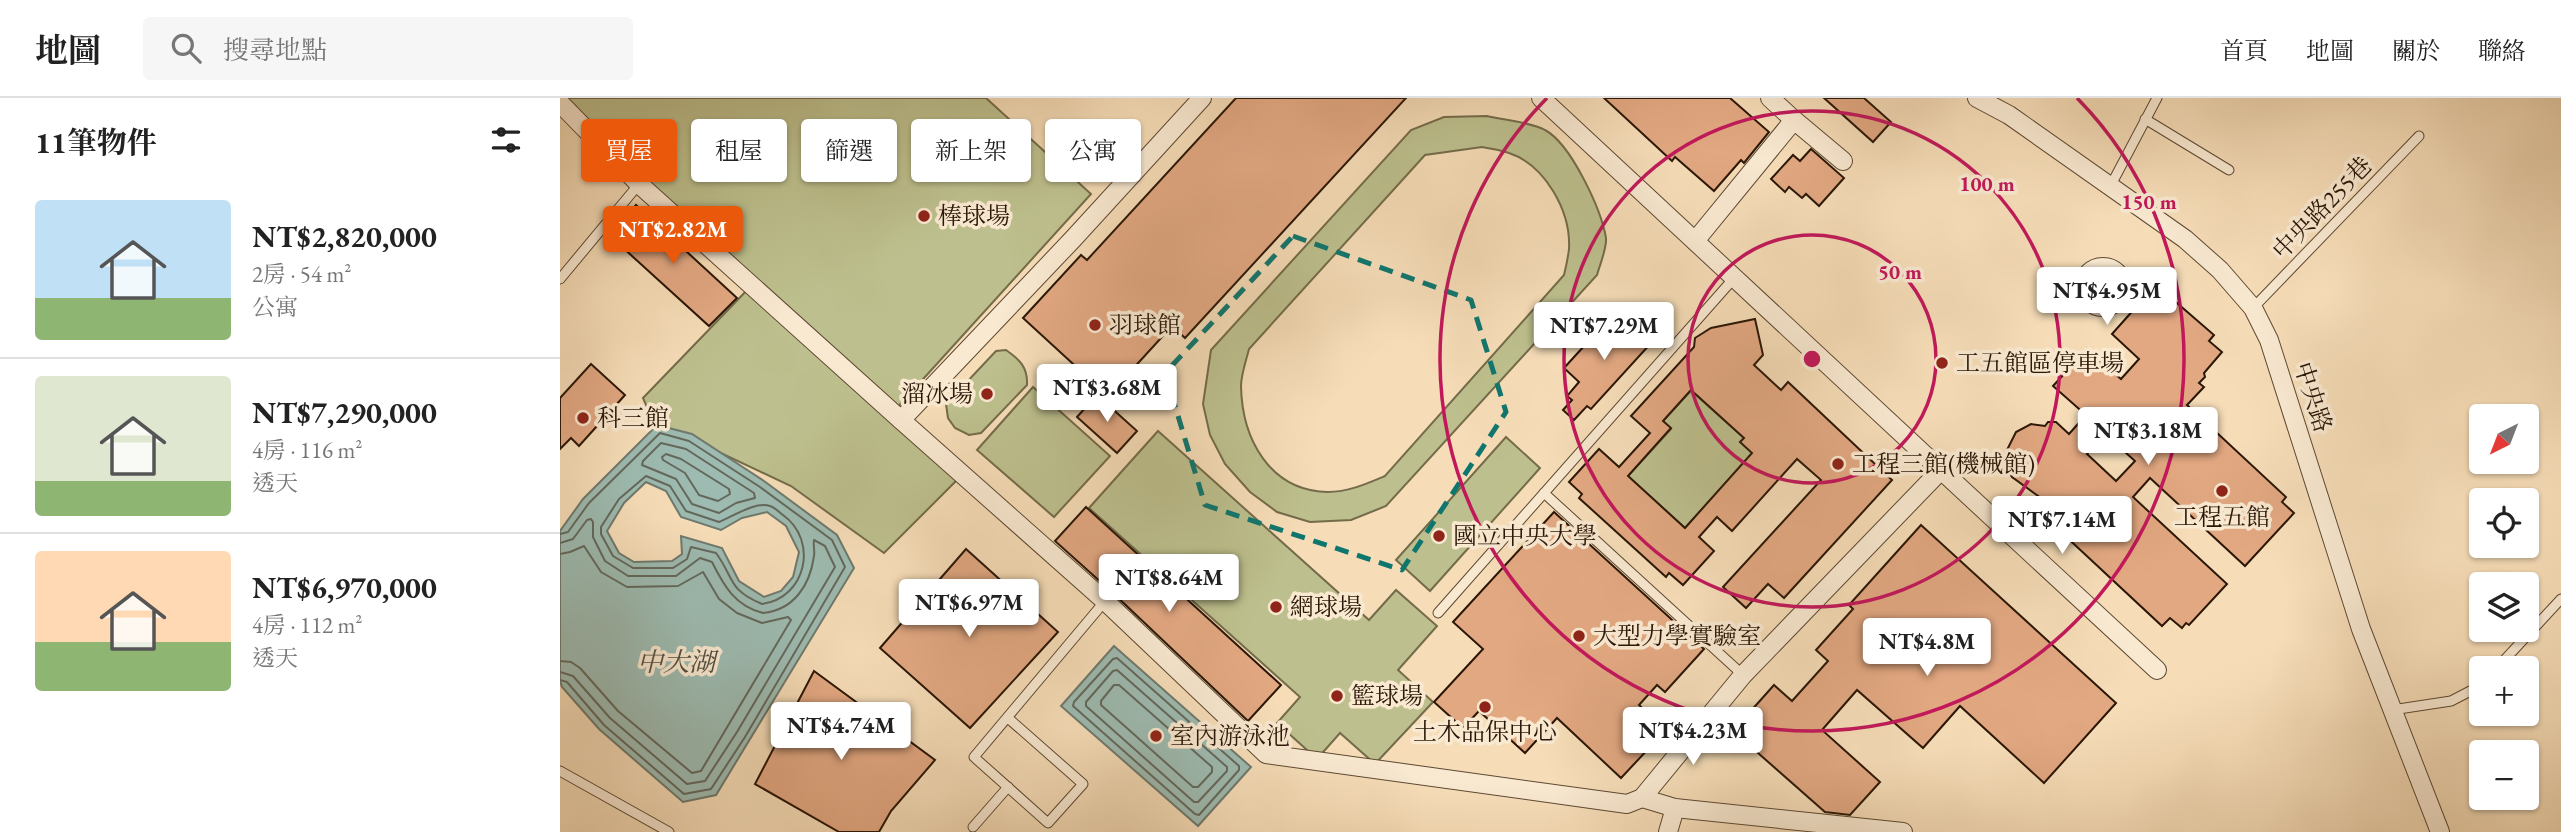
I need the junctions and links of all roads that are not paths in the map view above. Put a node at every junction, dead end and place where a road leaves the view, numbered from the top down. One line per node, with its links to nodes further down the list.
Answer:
1 (1202, 98): 18 (street)
2 (1541, 98): 14 (street)
3 (1770, 98): 8 (street)
4 (1977, 98): 13 (street, 中央路)
5 (2157, 98): 7 (lane)
6 (560, 103): 12 (street)
7 (2146, 119): 11 (lane); 13 (lane)
8 (1794, 120): 10 (street); 14 (street)
9 (2419, 136): 17 (lane, 中央路255巷)
10 (1843, 160)
11 (2229, 170)
12 (639, 184): 16 (lane); 18 (street)
13 (2110, 185): 17 (street, 中央路)
14 (1695, 241): 15 (street)
15 (1735, 277): 19 (street); 20 (lane)
16 (560, 279)
17 (2253, 307): 28 (street, 中央路)
18 (901, 420): 22 (street)
19 (1944, 467): 25 (street); 26 (street)
20 (1544, 493): 23 (lane); 26 (lane)
21 (2561, 599): 24 (lane)
22 (1105, 601): 29 (lane); 32 (street)
23 (1438, 613)
24 (2508, 656)
25 (2157, 670)
26 (1743, 675): 32 (street)
27 (2469, 692): 28 (lane)
28 (2390, 710): 38 (street, 中央路)
29 (1008, 718): 31 (lane); 31 (lane)
30 (560, 771): 35 (lane)
31 (1008, 788): 34 (lane)
32 (1642, 798): 33 (street)
33 (1675, 808): 36 (street); 37 (street)
34 (973, 827)
35 (669, 832)
36 (1668, 832)
37 (1903, 832)
38 (2440, 832)

